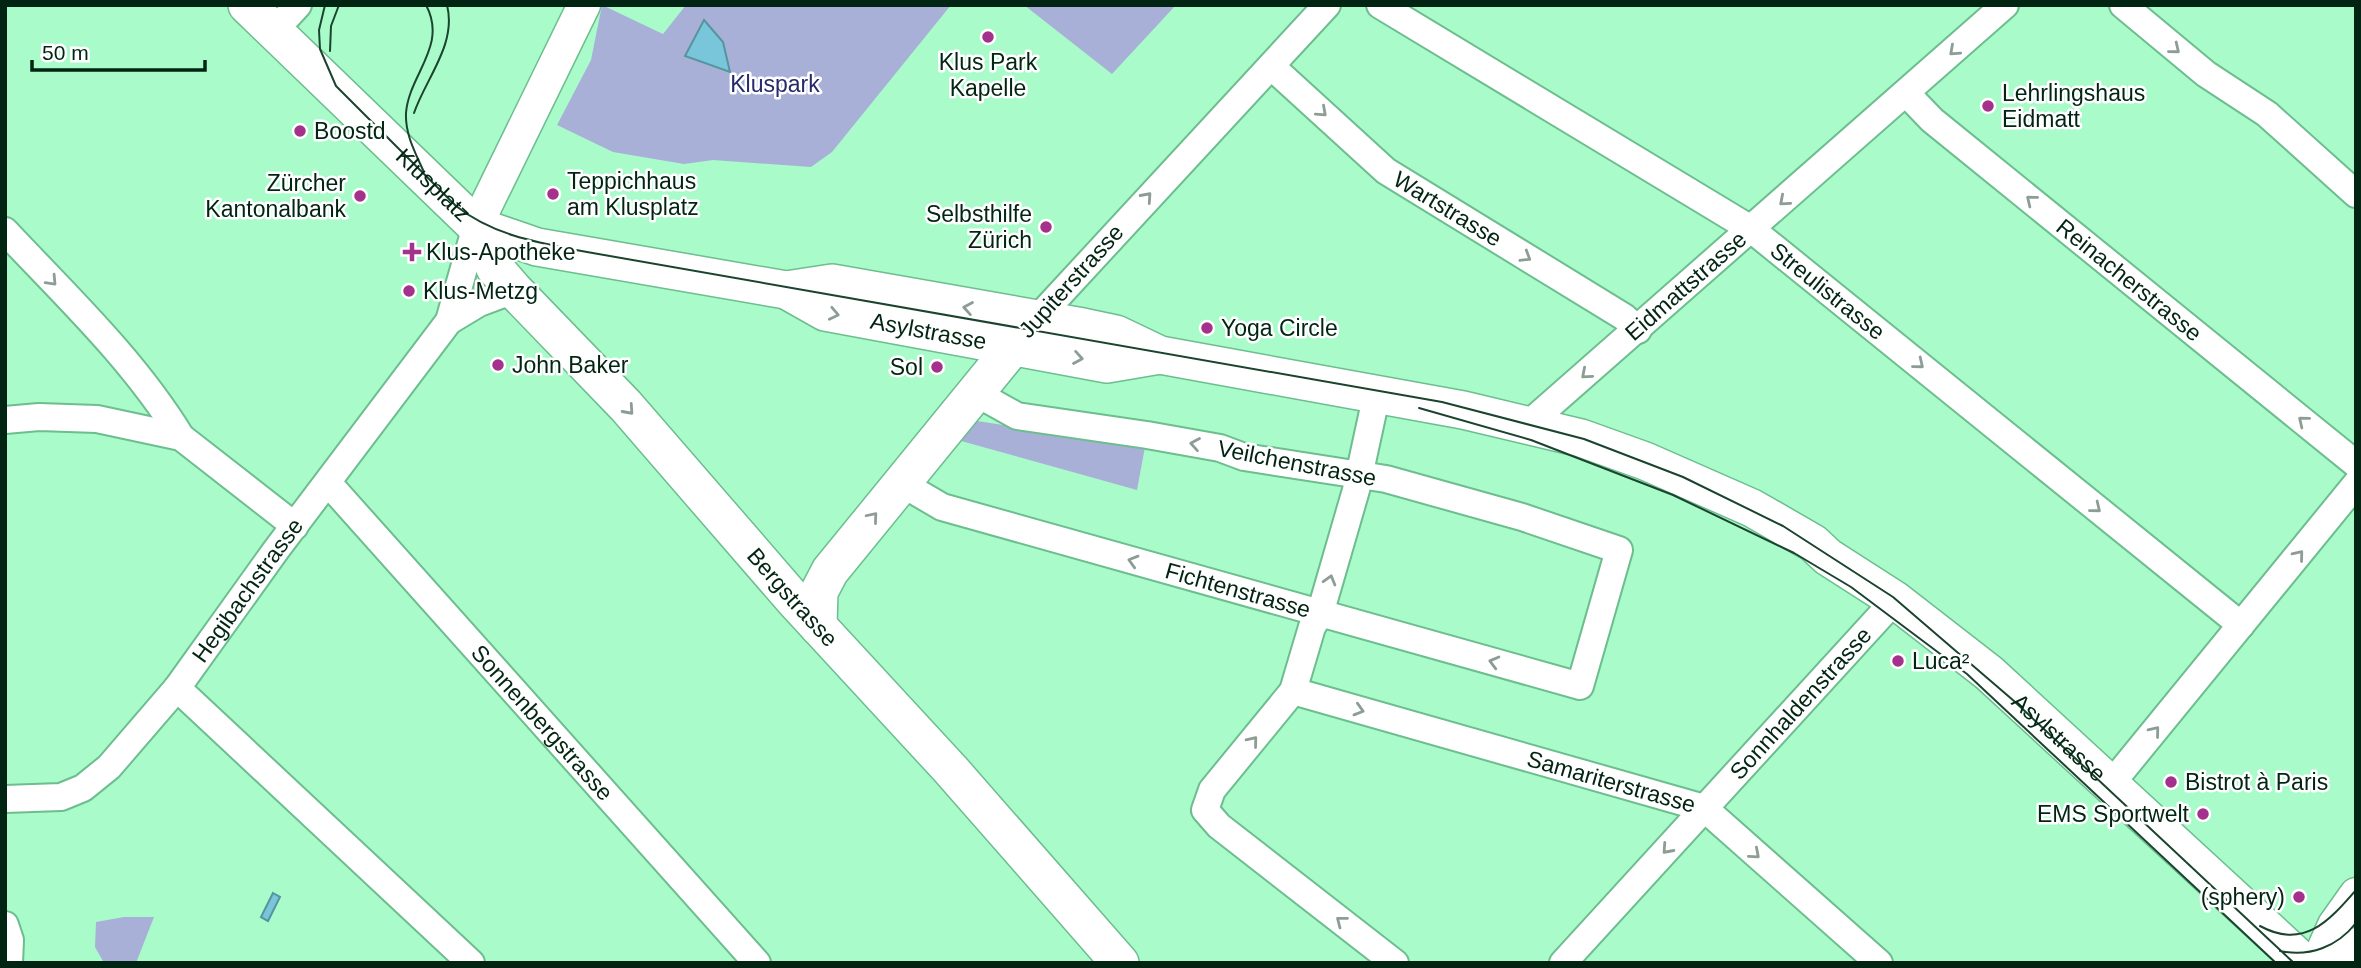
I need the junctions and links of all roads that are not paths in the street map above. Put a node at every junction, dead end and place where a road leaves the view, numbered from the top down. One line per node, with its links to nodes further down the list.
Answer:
1 (247, 5): 7 (main road, Klusplatz)
2 (584, 5): 11 (street, Hegibachstrasse)
3 (1328, 5): 8 (street, Jupiterstrasse)
4 (1380, 5): 12 (street, Streulistrasse)
5 (2005, 5): 9 (street, Eidmattstrasse, one-way to 9)
6 (2123, 5): 10 (street, one-way to 10)
7 (287, 18): 11 (main road, Klusplatz)
8 (1271, 66): 16 (street, Jupiterstrasse, one-way to 8); 18 (street, Wartstrasse, one-way to 18)
9 (1907, 94): 12 (street, Eidmattstrasse, one-way to 12); 26 (street, Reinacherstrasse, one-way to 9)
10 (2356, 194)
11 (475, 226): 14 (main road, Bergstrasse); 15 (main road, Asylstrasse); 17 (street, Hegibachstrasse)
12 (1751, 229): 18 (street, Eidmattstrasse); 36 (street, Streulistrasse, one-way to 36)
13 (5, 231): 25 (street, one-way to 25)
14 (514, 290): 17 (street, Hegibachstrasse); 32 (main road, Bergstrasse, one-way to 32)
15 (786, 290): 16 (main road, Asylstrasse, one-way to 15); 19 (main road, Asylstrasse, one-way to 19)
16 (1036, 320): 19 (main road, Jupiterstrasse); 20 (main road, Asylstrasse)
17 (449, 321): 28 (street, Hegibachstrasse)
18 (1638, 330): 24 (street, Eidmattstrasse, one-way to 24)
19 (1011, 346): 20 (main road, Asylstrasse, one-way to 20); 21 (main road, Jupiterstrasse)
20 (1160, 355): 22 (main road, Asylstrasse)
21 (974, 392): 27 (street, Veilchenstrasse, one-way to 21); 29 (main road, Jupiterstrasse)
22 (1377, 393): 24 (main road, Asylstrasse); 27 (street)
23 (5, 421): 25 (street)
24 (1525, 427): 34 (main road, Asylstrasse)
25 (181, 437): 31 (street)
26 (2356, 464)
27 (1357, 476): 35 (street, one-way to 27); 38 (street, Veilchenstrasse)
28 (328, 484): 31 (street, Hegibachstrasse); 49 (street, Sonnenbergstrasse)
29 (901, 484): 33 (main road, Jupiterstrasse, one-way to 29); 35 (street, Fichtenstrasse, one-way to 29)
30 (2356, 484): 36 (street, one-way to 30)
31 (295, 526): 39 (street, Hegibachstrasse)
32 (770, 568): 33 (main road); 37 (main road, Bergstrasse)
33 (831, 571): 37 (main road, Jupiterstrasse)
34 (1895, 600): 41 (main road, Asylstrasse); 43 (street, Sonnhaldenstrasse)
35 (1320, 614): 38 (street, Fichtenstrasse, one-way to 35); 40 (street)
36 (2241, 625): 41 (street, one-way to 36)
37 (818, 626): 50 (main road, Bergstrasse)
38 (1570, 683)
39 (177, 688): 42 (street, Hegibachstrasse); 48 (street)
40 (1293, 691): 43 (street, Samariterstrasse, one-way to 43); 51 (street, one-way to 40)
41 (2111, 784): 54 (main road, Asylstrasse)
42 (5, 799)
43 (1704, 808): 52 (street, Sonnhaldenstrasse, one-way to 52); 53 (street, Samariterstrasse, one-way to 53)
44 (2356, 894): 55 (street)
45 (5, 925): 47 (street)
46 (2356, 944): 56 (street)
47 (9, 963)
48 (471, 963)
49 (757, 963)
50 (1120, 963)
51 (1395, 963)
52 (1563, 963)
53 (1879, 963)
54 (2304, 963)
55 (2317, 963)
56 (2326, 963)

